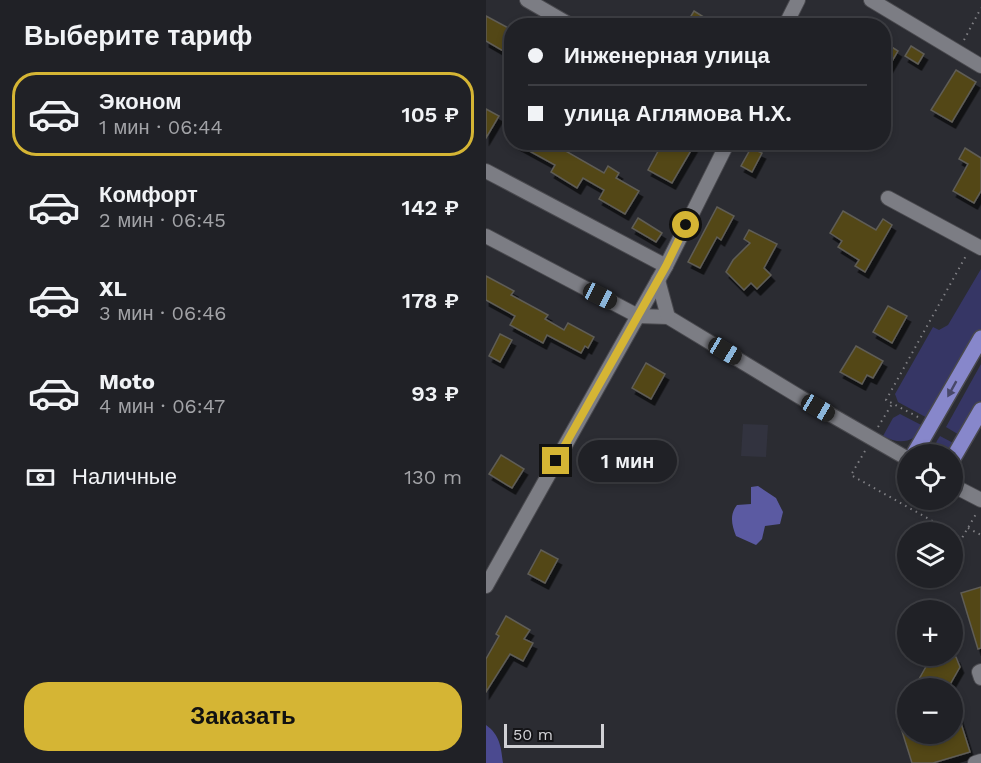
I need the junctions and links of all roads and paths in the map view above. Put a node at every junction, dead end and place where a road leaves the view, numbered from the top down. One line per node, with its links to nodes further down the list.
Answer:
1 (527, 0): 5 (street)
2 (798, 0): 6 (street)
3 (871, 0): 7 (street)
4 (981, 8): 7 (path)
5 (558, 18)
6 (789, 18)
7 (957, 51): 8 (street)
8 (981, 66)
9 (724, 150): 14 (street)
10 (486, 171): 14 (street)
11 (888, 198): 13 (street)
12 (486, 236): 16 (street)
13 (977, 246): 19 (path)
14 (666, 266): 15 (street)
15 (658, 279): 16 (street); 17 (street)
16 (638, 315): 17 (street); 32 (street)
17 (668, 317): 22 (street)
18 (981, 338): 23 (main road, one-way to 23)
19 (892, 404): 21 (path); 22 (path)
20 (981, 410): 24 (main road)
21 (924, 420)
22 (872, 438): 25 (street); 28 (path)
23 (920, 444)
24 (961, 444)
25 (897, 453)
26 (963, 493): 27 (street)
27 (980, 505): 29 (path)
28 (933, 522)
29 (968, 528): 30 (path); 31 (path)
30 (981, 535)
31 (963, 536)
32 (486, 586)
33 (981, 671): 34 (street)
34 (981, 678)
35 (981, 761): 36 (street)
36 (975, 763)

